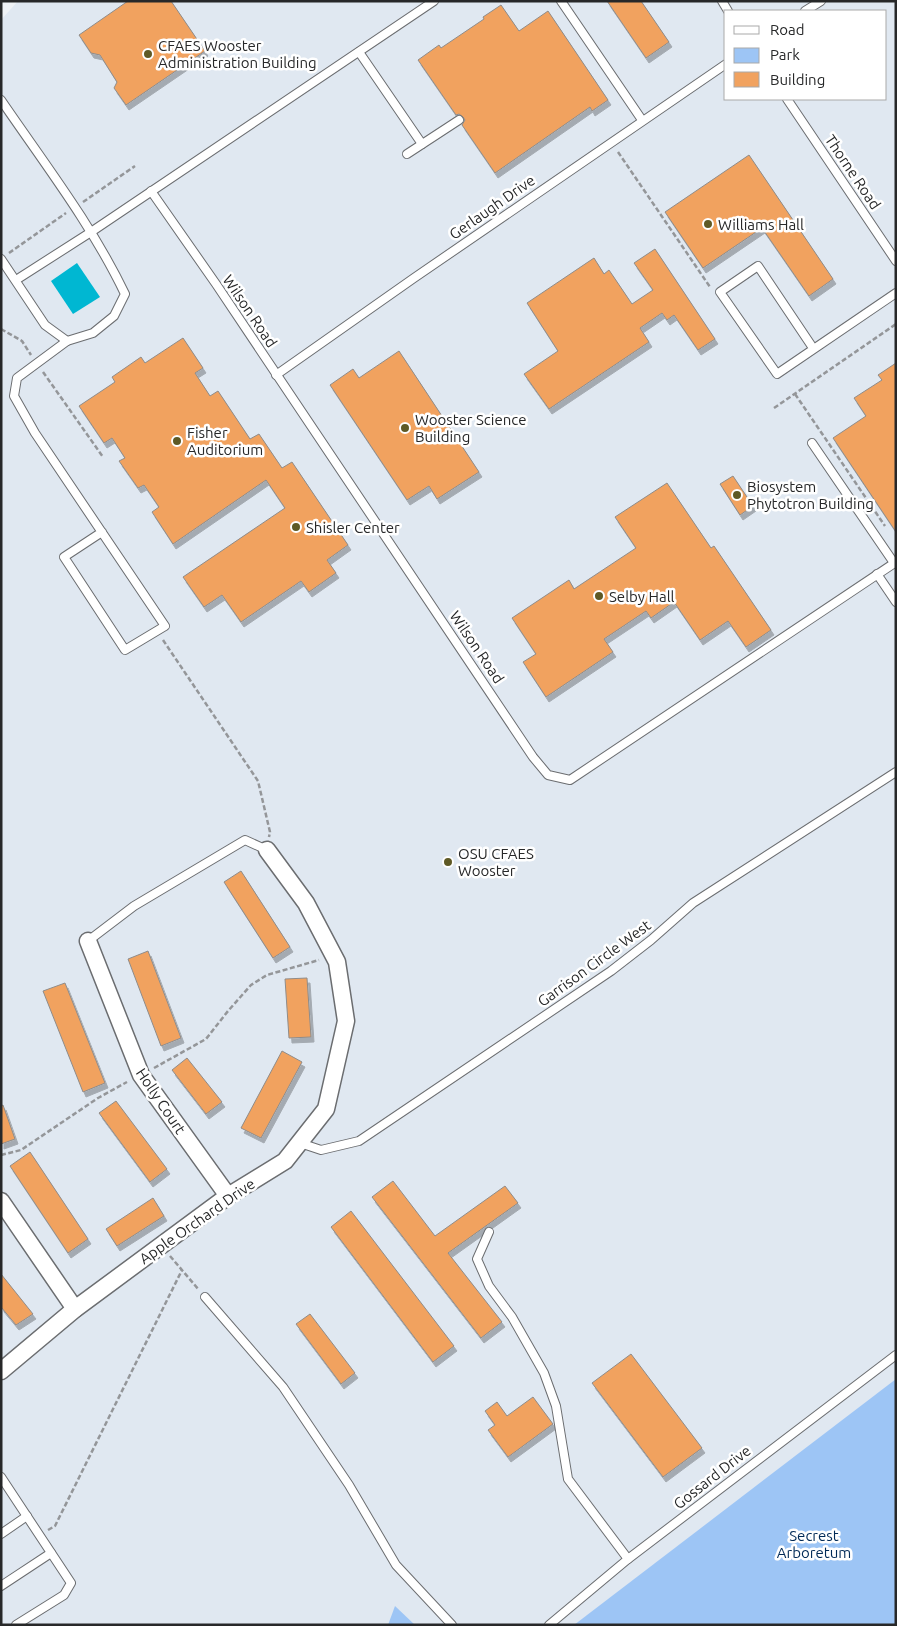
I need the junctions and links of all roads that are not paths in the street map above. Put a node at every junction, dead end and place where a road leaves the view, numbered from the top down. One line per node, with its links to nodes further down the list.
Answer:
1 (434, 1): 5 (lane)
2 (561, 1): 10 (lane)
3 (821, 1): 4 (lane)
4 (807, 10)
5 (359, 52): 11 (lane); 13 (lane)
6 (724, 65): 10 (lane, Gerlaugh Drive)
7 (1, 100): 14 (lane)
8 (788, 100): 16 (lane, Thorne Road)
9 (459, 120): 11 (lane)
10 (642, 120): 21 (lane, Gerlaugh Drive)
11 (422, 144): 12 (lane)
12 (407, 154)
13 (151, 191): 14 (lane); 21 (lane, Wilson Road)
14 (91, 232): 17 (lane); 19 (lane)
15 (1, 259): 17 (lane)
16 (896, 261)
17 (16, 280): 19 (lane)
18 (896, 292): 20 (lane)
19 (67, 341): 23 (lane)
20 (813, 348): 20 (lane)
21 (276, 375): 25 (lane, Wilson Road)
22 (812, 443): 24 (lane)
23 (102, 532): 23 (lane)
24 (895, 563): 25 (lane, Wilson Road)
25 (877, 574): 26 (lane)
26 (896, 602)
27 (896, 772): 30 (lane, Garrison Circle West)
28 (267, 850): 29 (lane); 30 (street, Apple Orchard Drive)
29 (88, 942): 31 (street, Holly Court)
30 (300, 1143): 31 (street, Apple Orchard Drive)
31 (228, 1196): 35 (street, Apple Orchard Drive)
32 (1, 1201): 35 (street)
33 (489, 1232): 42 (lane)
34 (206, 1297): 45 (lane)
35 (75, 1310): 37 (street, Apple Orchard Drive)
36 (896, 1355): 42 (lane, Gossard Drive)
37 (1, 1371)
38 (2, 1482): 39 (lane)
39 (28, 1516): 40 (lane); 41 (lane)
40 (1, 1534)
41 (51, 1553): 43 (lane); 44 (lane)
42 (628, 1559): 46 (lane, Gossard Drive)
43 (1, 1586)
44 (16, 1625)
45 (452, 1625)
46 (549, 1625)

